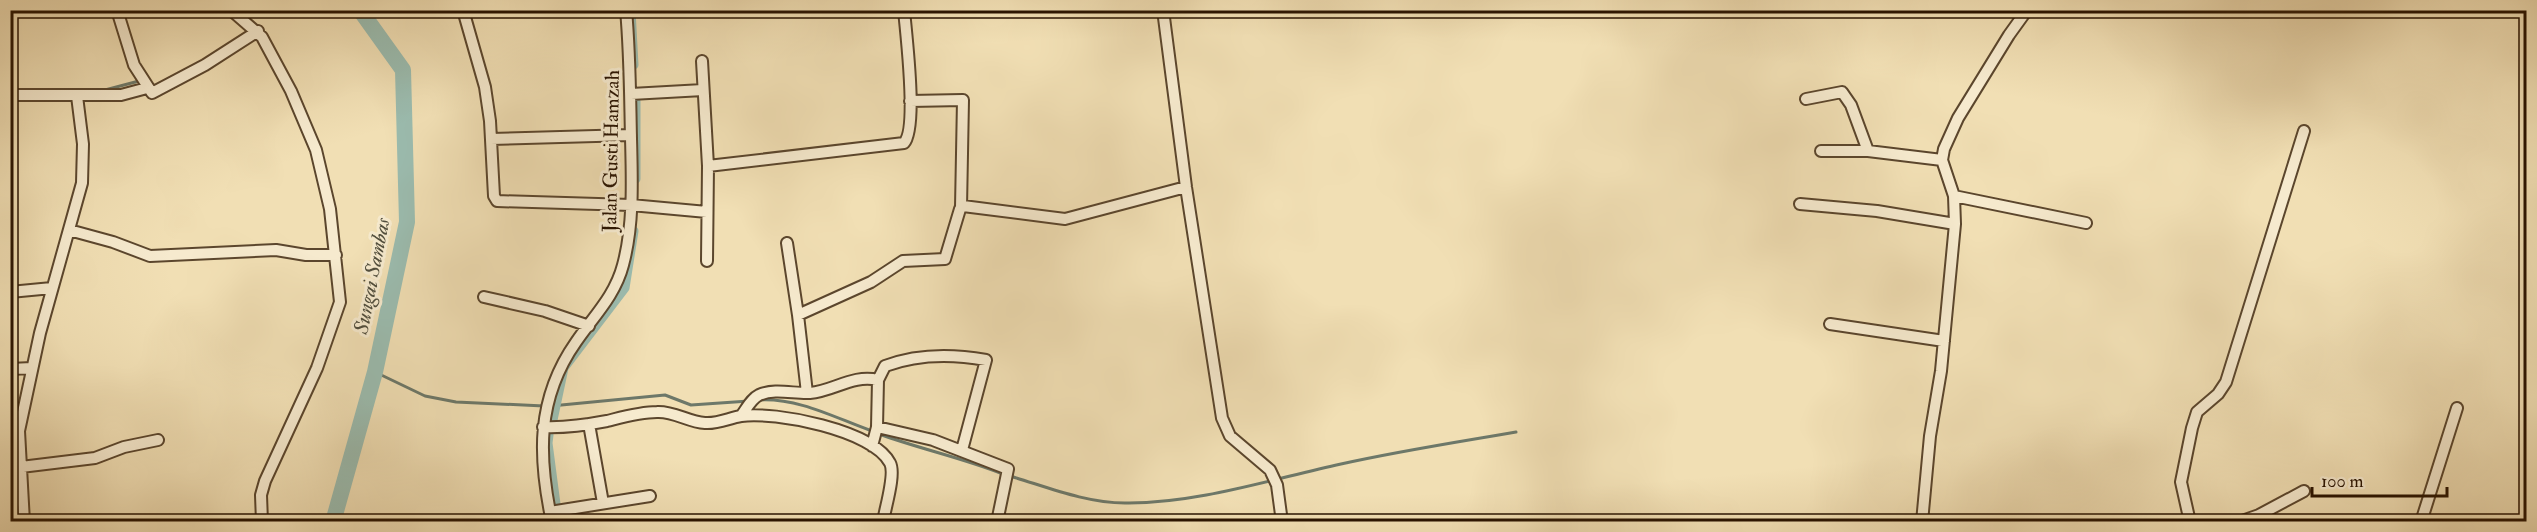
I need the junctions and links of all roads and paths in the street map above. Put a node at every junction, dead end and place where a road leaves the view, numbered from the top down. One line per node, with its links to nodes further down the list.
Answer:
1 (117, 10): 10 (street)
2 (231, 10): 8 (street)
3 (463, 10): 19 (street)
4 (626, 10): 12 (street, Jalan Gusti Hamzah)
5 (904, 10): 16 (street)
6 (1163, 10): 24 (street)
7 (2027, 10): 22 (street)
8 (258, 31): 10 (street); 34 (street)
9 (702, 61): 11 (street)
10 (147, 88): 14 (street)
11 (703, 90): 12 (street); 23 (street)
12 (631, 94): 18 (street, Jalan Gusti Hamzah)
13 (10, 95): 14 (street)
14 (77, 96): 32 (street)
15 (1806, 99): 21 (street)
16 (910, 100): 23 (street); 28 (street)
17 (2304, 131): 65 (street)
18 (631, 135): 19 (street); 27 (street, Jalan Gusti Hamzah)
19 (491, 139): 27 (street)
20 (1821, 151): 21 (street)
21 (1868, 151): 22 (street)
22 (1942, 160): 25 (street)
23 (708, 166): 29 (street)
24 (1186, 187): 28 (street); 63 (street)
25 (1954, 196): 30 (street); 31 (street)
26 (1800, 204): 31 (street)
27 (631, 205): 29 (street); 41 (street, Jalan Gusti Hamzah)
28 (961, 207): 39 (street)
29 (708, 212): 35 (street)
30 (2086, 223)
31 (1955, 224): 42 (street)
32 (69, 230): 34 (street); 36 (street)
33 (787, 243): 39 (street)
34 (336, 255): 60 (street)
35 (707, 261)
36 (52, 288): 37 (street); 43 (street)
37 (10, 292)
38 (484, 297): 41 (street)
39 (798, 315): 46 (street)
40 (1830, 324): 42 (street)
41 (589, 326): 49 (street, Jalan Gusti Hamzah)
42 (1944, 341): 64 (street)
43 (32, 368): 44 (street); 54 (street)
44 (10, 369)
45 (878, 380): 46 (street); 51 (street); 53 (street)
46 (807, 393): 48 (street)
47 (2457, 408): 67 (street)
48 (744, 412): 50 (street); 51 (street)
49 (544, 423): 50 (street); 58 (street, Jalan Gusti Hamzah)
50 (589, 424): 57 (street)
51 (875, 437): 53 (street); 61 (street)
52 (158, 440): 54 (street)
53 (963, 450): 62 (street)
54 (21, 466): 59 (street)
55 (2304, 490): 66 (street)
56 (650, 496): 57 (street)
57 (603, 503): 58 (street)
58 (551, 517)
59 (24, 522)
60 (262, 522)
61 (883, 522)
62 (998, 522)
63 (1282, 522)
64 (1922, 522)
65 (2190, 522)
66 (2239, 522)
67 (2421, 522)

